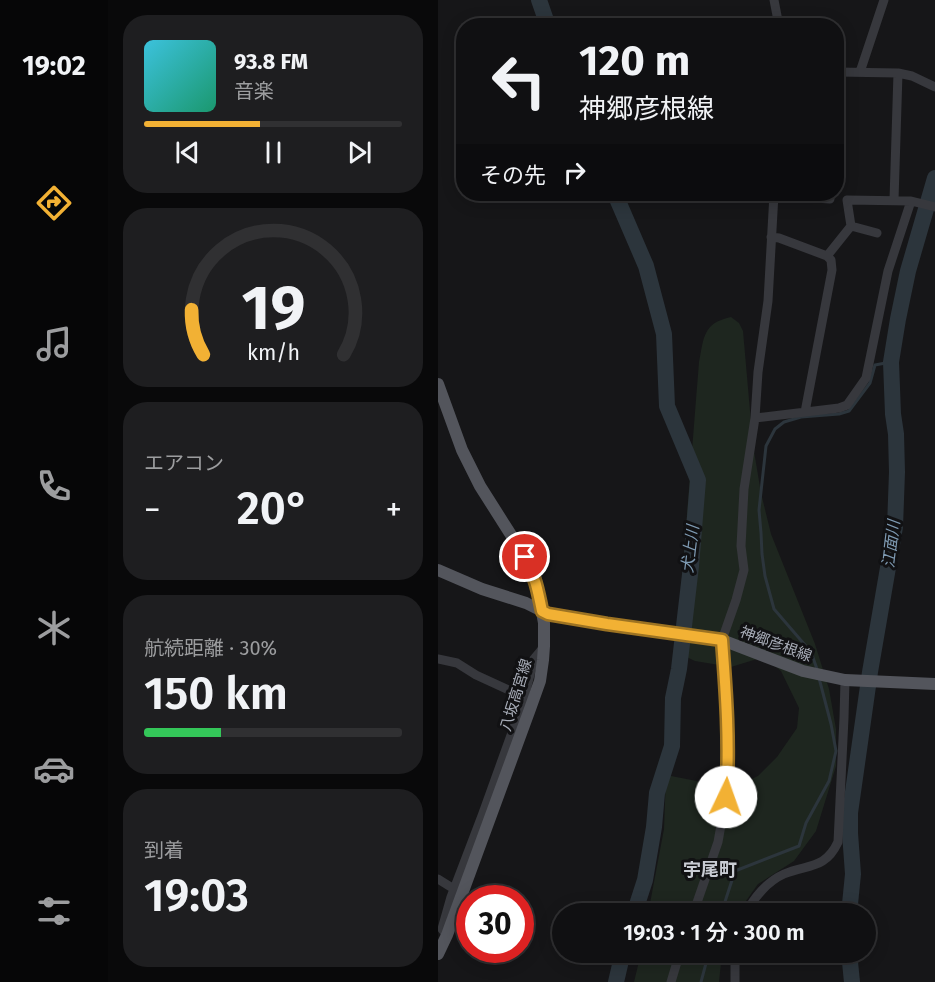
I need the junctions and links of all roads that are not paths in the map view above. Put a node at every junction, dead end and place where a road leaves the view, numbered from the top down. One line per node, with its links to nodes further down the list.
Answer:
1 (774, 0): 3 (street)
2 (884, 0): 5 (street)
3 (777, 18)
4 (844, 72): 5 (street)
5 (860, 72): 6 (street)
6 (898, 73): 7 (street); 10 (street)
7 (935, 87)
8 (844, 199): 9 (street)
9 (847, 200): 10 (street); 14 (street)
10 (894, 200): 12 (street)
11 (774, 201): 16 (street)
12 (916, 202): 13 (street); 19 (street)
13 (933, 206)
14 (851, 226): 15 (street); 17 (street)
15 (877, 233)
16 (771, 237): 17 (street); 20 (street)
17 (827, 256): 19 (street)
18 (438, 384): 22 (main road, 八坂高宮線)
19 (805, 412): 20 (street)
20 (755, 418): 23 (street)
21 (438, 570): 22 (main road, 神郷彦根線)
22 (542, 611): 23 (main road, 神郷彦根線); 24 (main road, 八坂高宮線)
23 (718, 640): 26 (main road, 神郷彦根線); 31 (street)
24 (544, 646): 28 (street); 33 (main road, 八坂高宮線)
25 (438, 659): 28 (street)
26 (845, 680): 27 (main road, 神郷彦根線); 32 (street)
27 (935, 684)
28 (524, 697): 30 (street)
29 (438, 879): 30 (street)
30 (454, 890): 33 (street)
31 (697, 903)
32 (752, 903)
33 (447, 935): 34 (main road, 八坂高宮線)
34 (438, 954)
35 (677, 963): 37 (street)
36 (735, 963): 38 (street)
37 (671, 982)
38 (735, 982)

